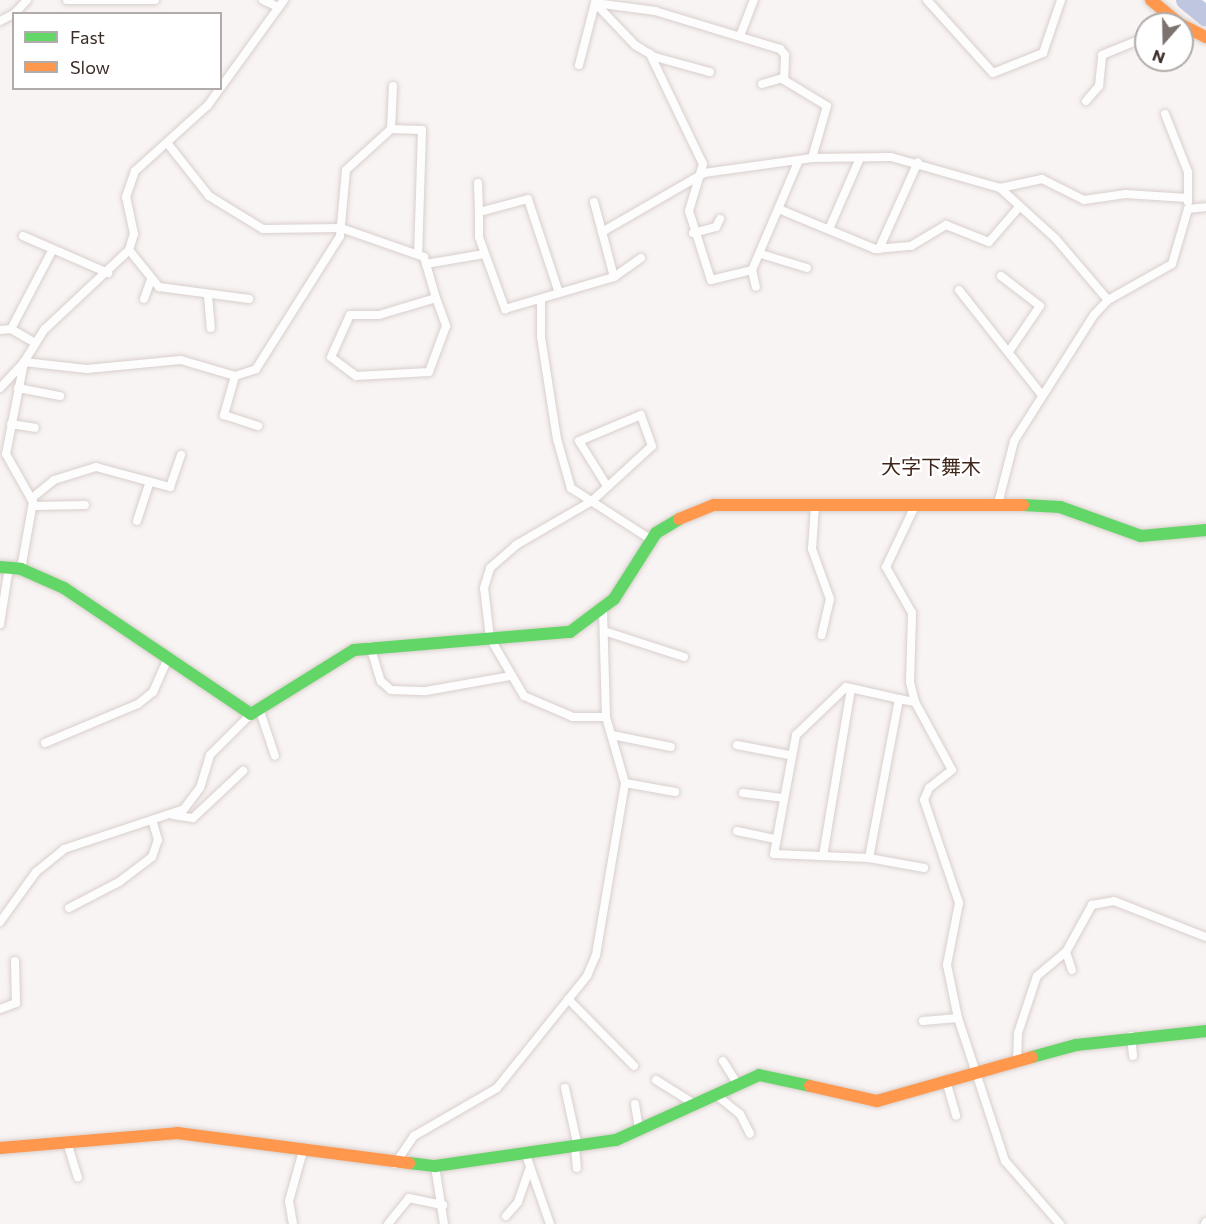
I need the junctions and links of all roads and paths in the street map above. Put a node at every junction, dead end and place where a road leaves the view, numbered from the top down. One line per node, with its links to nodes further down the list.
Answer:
1 (27, 0): 11 (street)
2 (67, 0): 3 (street)
3 (152, 0)
4 (263, 0): 10 (street)
5 (754, 0): 13 (street)
6 (927, 0): 7 (street)
7 (1060, 0)
8 (1151, 0): 12 (main road)
9 (594, 2): 13 (street); 15 (street); 16 (street)
10 (281, 3): 21 (street)
11 (16, 12)
12 (1164, 12)
13 (740, 36): 18 (street)
14 (1134, 43): 23 (street)
15 (650, 54): 17 (street); 31 (street)
16 (579, 65)
17 (710, 72)
18 (783, 78): 19 (street); 27 (street)
19 (762, 84)
20 (393, 86): 25 (street)
21 (222, 88)
22 (220, 90): 26 (street)
23 (1086, 101)
24 (1165, 114): 34 (street)
25 (391, 129): 42 (street); 50 (street)
26 (168, 144): 42 (street); 49 (street)
27 (812, 158): 28 (street); 29 (street)
28 (860, 158): 30 (street); 43 (street)
29 (798, 162): 31 (street); 39 (street)
30 (918, 162): 33 (street); 48 (street)
31 (704, 173): 44 (street); 45 (street)
32 (478, 183): 40 (street)
33 (1000, 188): 34 (street); 36 (street)
34 (1187, 198): 38 (street)
35 (594, 202): 44 (street)
36 (1019, 207): 48 (street); 69 (street)
37 (1206, 207): 38 (street)
38 (1188, 209): 69 (street)
39 (781, 210): 43 (street); 52 (street)
40 (479, 212): 51 (street); 63 (street)
41 (720, 219): 45 (street)
42 (341, 228): 50 (street); 76 (street)
43 (829, 230): 48 (street)
44 (602, 232): 59 (street)
45 (693, 233): 56 (street)
46 (22, 236): 47 (street)
47 (53, 249): 57 (street); 71 (street)
48 (879, 249)
49 (129, 250): 57 (street); 60 (street)
50 (418, 254): 54 (street)
51 (484, 254): 54 (street); 66 (street)
52 (761, 254): 55 (street); 56 (street)
53 (641, 258): 59 (street)
54 (426, 264): 65 (street)
55 (807, 268)
56 (752, 270): 61 (street)
57 (108, 273): 73 (street)
58 (1001, 276): 74 (street)
59 (614, 277): 63 (street)
60 (151, 280): 64 (street); 67 (street)
61 (756, 287)
62 (959, 290): 74 (street)
63 (559, 293): 66 (street)
64 (208, 296): 68 (street); 70 (street)
65 (436, 298): 65 (street)
66 (541, 298): 87 (street)
67 (144, 299)
68 (249, 299)
69 (1108, 300): 79 (street)
70 (211, 328)
71 (11, 329): 72 (street); 73 (street)
72 (0, 330)
73 (35, 343): 75 (street)
74 (1010, 350): 79 (street)
75 (24, 362): 76 (street); 77 (street); 78 (street)
76 (235, 376): 82 (street)
77 (0, 388)
78 (18, 388): 80 (street); 81 (street)
79 (1042, 395): 89 (street)
80 (60, 396)
81 (10, 424): 83 (street); 88 (street)
82 (258, 426)
83 (35, 428)
84 (181, 455): 85 (street)
85 (149, 483): 88 (street); 93 (street)
86 (607, 486): 86 (street); 87 (street)
87 (592, 501): 95 (street); 101 (street)
88 (33, 502): 90 (street); 96 (street)
89 (998, 504): 92 (main road); 94 (main road)
90 (85, 505)
91 (815, 506): 92 (main road); 95 (main road); 100 (street)
92 (915, 506): 108 (street)
93 (137, 521)
94 (1206, 530)
95 (650, 539): 97 (main road)
96 (10, 568): 98 (street); 104 (main road)
97 (603, 611): 99 (street); 101 (main road)
98 (0, 624)
99 (608, 632): 103 (street); 110 (street)
100 (822, 635)
101 (489, 638): 102 (main road); 105 (street)
102 (370, 646): 105 (street); 109 (main road)
103 (684, 657)
104 (167, 661): 109 (main road); 112 (street)
105 (510, 675): 110 (street)
106 (851, 688): 107 (street); 115 (street); 126 (street)
107 (899, 699): 108 (street); 127 (street)
108 (915, 702): 137 (street)
109 (256, 713): 116 (street); 122 (street)
110 (606, 717): 111 (street)
111 (612, 735): 114 (street); 118 (street)
112 (45, 743)
113 (737, 745): 115 (street)
114 (671, 747)
115 (789, 755): 121 (street)
116 (275, 756)
117 (243, 771): 122 (street)
118 (625, 783): 119 (street); 135 (street)
119 (675, 792)
120 (743, 793): 121 (street)
121 (781, 798): 125 (street)
122 (173, 815): 123 (street)
123 (153, 822): 129 (street); 130 (street)
124 (737, 831): 125 (street)
125 (774, 839): 126 (street)
126 (823, 856): 127 (street)
127 (869, 858): 128 (street)
128 (924, 868)
129 (69, 908)
130 (0, 922)
131 (1206, 937): 132 (street)
132 (1066, 952): 134 (street); 143 (street)
133 (15, 961): 136 (street)
134 (1072, 970)
135 (568, 999): 144 (street); 161 (street)
136 (0, 1009)
137 (958, 1018): 138 (street); 145 (street)
138 (923, 1021)
139 (1206, 1030): 140 (main road)
140 (1131, 1036): 141 (street); 143 (main road)
141 (1133, 1056)
142 (723, 1061): 147 (street)
143 (1017, 1062): 145 (main road)
144 (634, 1066)
145 (980, 1076): 148 (main road); 172 (street)
146 (656, 1080): 152 (street)
147 (736, 1082): 148 (main road); 150 (main road)
148 (947, 1084): 153 (street)
149 (565, 1088): 157 (street)
150 (715, 1094): 152 (main road); 155 (street)
151 (636, 1104): 154 (street)
152 (697, 1105): 154 (main road)
153 (956, 1116)
154 (639, 1130): 157 (main road)
155 (750, 1134)
156 (67, 1143): 158 (main road); 159 (main road); 165 (street)
157 (576, 1147): 160 (main road); 164 (street)
158 (0, 1148)
159 (303, 1151): 161 (main road); 168 (street)
160 (526, 1155): 162 (main road); 163 (street)
161 (395, 1164): 162 (main road)
162 (435, 1166): 166 (street)
163 (530, 1168): 167 (street); 171 (street)
164 (577, 1168)
165 (78, 1177)
166 (443, 1205): 169 (street); 170 (street)
167 (506, 1216)
168 (293, 1224)
169 (388, 1224)
170 (444, 1224)
171 (550, 1224)
172 (1060, 1224)

